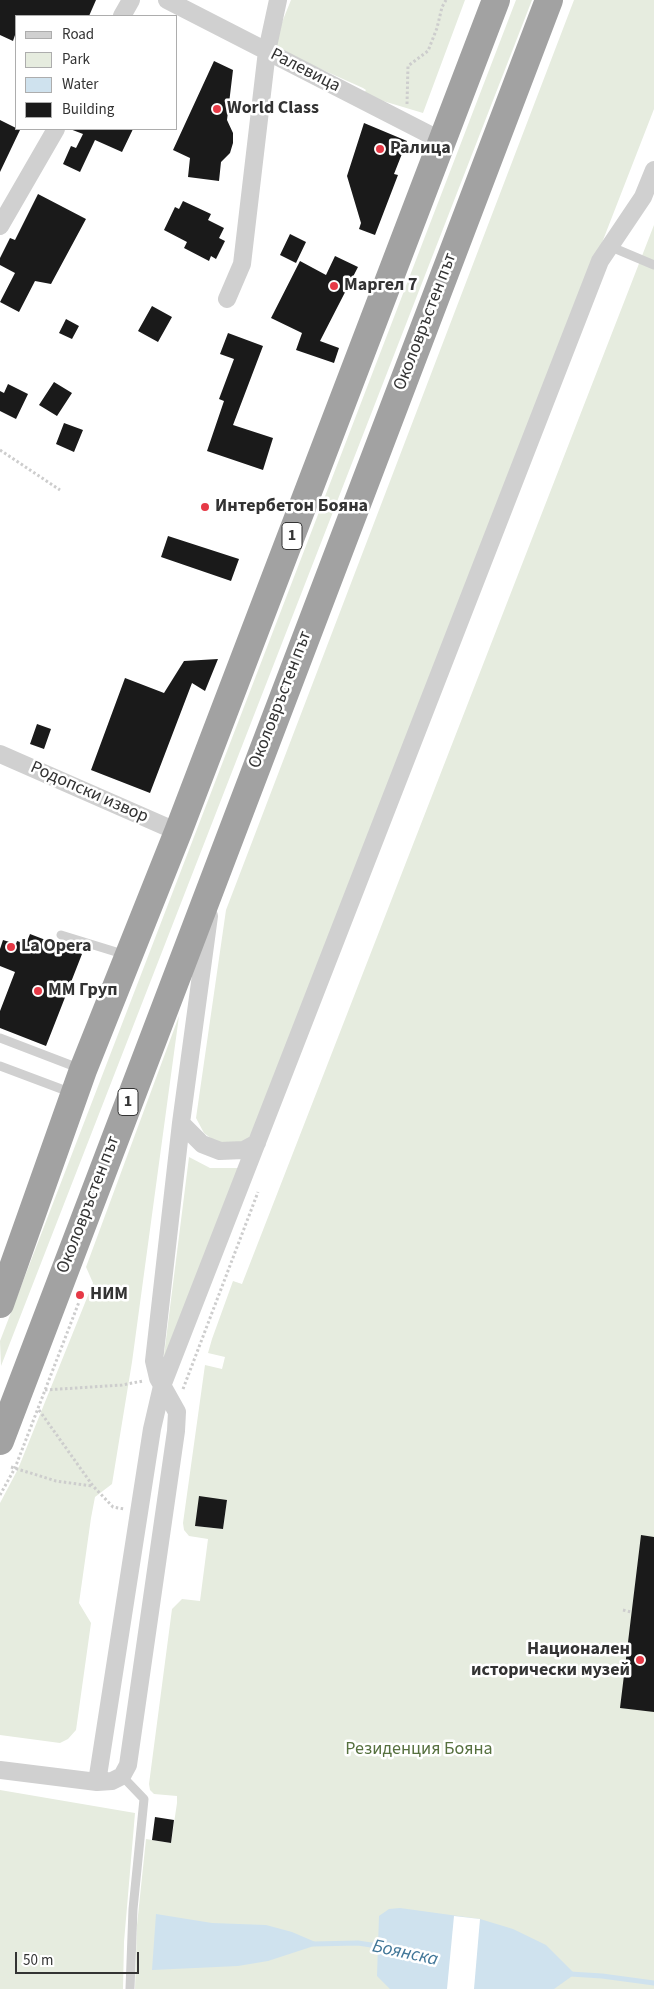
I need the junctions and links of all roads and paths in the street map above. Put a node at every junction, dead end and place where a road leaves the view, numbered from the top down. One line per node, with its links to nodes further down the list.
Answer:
1 (131, 0): 7 (street)
2 (167, 0): 8 (street, Ралевица)
3 (278, 0): 8 (street)
4 (446, 0): 9 (path)
5 (496, 0): 11 (highway, 1)
6 (550, 0): 22 (highway, Околовръстен път / 1)
7 (123, 15)
8 (267, 51): 9 (street, Ралевица); 17 (street)
9 (405, 122): 11 (street, Ралевица)
10 (55, 130): 14 (street)
11 (442, 141): 21 (highway, 1)
12 (653, 175): 13 (street)
13 (648, 200): 15 (street)
14 (0, 226)
15 (609, 246): 16 (lane); 29 (street)
16 (654, 265)
17 (227, 299)
18 (0, 450): 19 (path)
19 (60, 490)
20 (0, 754): 21 (street, Родопски извор)
21 (178, 832): 24 (highway, 1)
22 (214, 876): 28 (street); 36 (highway, Околовръстен път / 1)
23 (61, 935): 24 (lane)
24 (129, 956): 27 (highway, 1)
25 (0, 1038): 27 (lane)
26 (0, 1066): 27 (lane)
27 (79, 1082): 30 (highway, 1)
28 (182, 1123): 29 (street); 34 (street)
29 (257, 1143): 34 (street)
30 (16, 1256): 31 (highway); 33 (highway, 1)
31 (0, 1278)
32 (79, 1302): 35 (path)
33 (0, 1304)
34 (160, 1382): 35 (path); 41 (street); 45 (street)
35 (44, 1389): 36 (path)
36 (27, 1405): 37 (highway, 1); 38 (path); 39 (path)
37 (0, 1441)
38 (13, 1467): 39 (path); 40 (path)
39 (93, 1486): 41 (path)
40 (0, 1495)
41 (139, 1511): 44 (street)
42 (623, 1610): 43 (path)
43 (632, 1612)
44 (120, 1638): 45 (street); 48 (street)
45 (146, 1641): 47 (street)
46 (0, 1770): 48 (street)
47 (122, 1776): 48 (street); 49 (lane)
48 (97, 1782)
49 (130, 1989)

